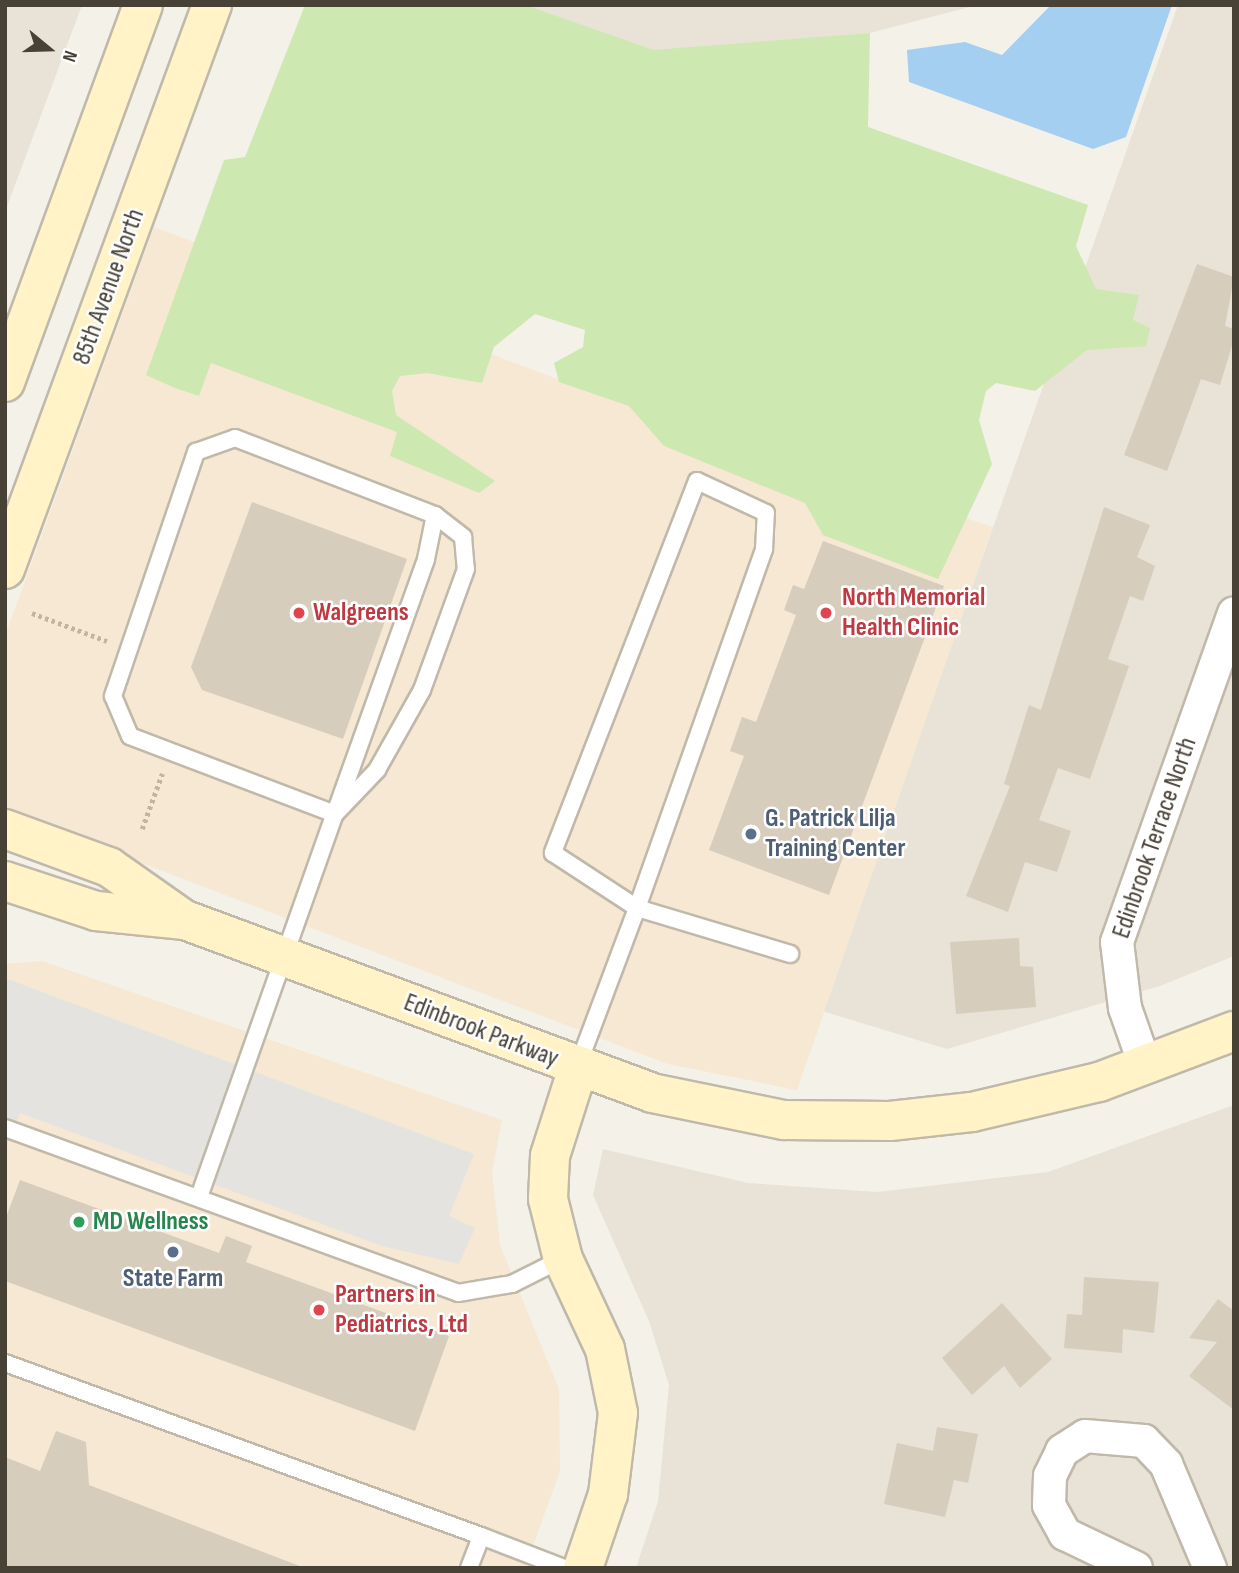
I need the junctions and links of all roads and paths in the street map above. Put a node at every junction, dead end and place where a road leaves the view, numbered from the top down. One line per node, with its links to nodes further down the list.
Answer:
1 (143, 5): 3 (street)
2 (212, 5): 5 (street, 85th Avenue North)
3 (5, 382)
4 (435, 515): 8 (lane); 10 (lane); 10 (lane)
5 (5, 569)
6 (32, 613): 8 (path)
7 (1234, 613): 21 (street, Edinbrook Terrace North)
8 (128, 649): 9 (lane)
9 (171, 750): 10 (lane); 12 (path)
10 (335, 814): 19 (lane)
11 (5, 829): 17 (street, Edinbrook Parkway)
12 (142, 829)
13 (5, 881): 14 (street, Edinbrook Parkway)
14 (55, 899): 15 (street); 17 (street, Edinbrook Parkway)
15 (5, 904)
16 (637, 908): 16 (lane); 18 (lane); 22 (lane)
17 (185, 920): 19 (street, Edinbrook Parkway)
18 (790, 954)
19 (285, 957): 22 (street, Edinbrook Parkway); 24 (lane)
20 (1234, 1031): 21 (street, Edinbrook Parkway)
21 (1145, 1065): 22 (street, Edinbrook Parkway)
22 (578, 1068): 25 (street)
23 (5, 1128): 24 (lane)
24 (199, 1197): 25 (lane)
25 (563, 1259): 30 (street)
26 (5, 1363): 27 (lane)
27 (481, 1536): 28 (lane); 29 (lane)
28 (470, 1568)
29 (564, 1568)
30 (583, 1568)
31 (1136, 1568): 32 (street)
32 (1210, 1568)

